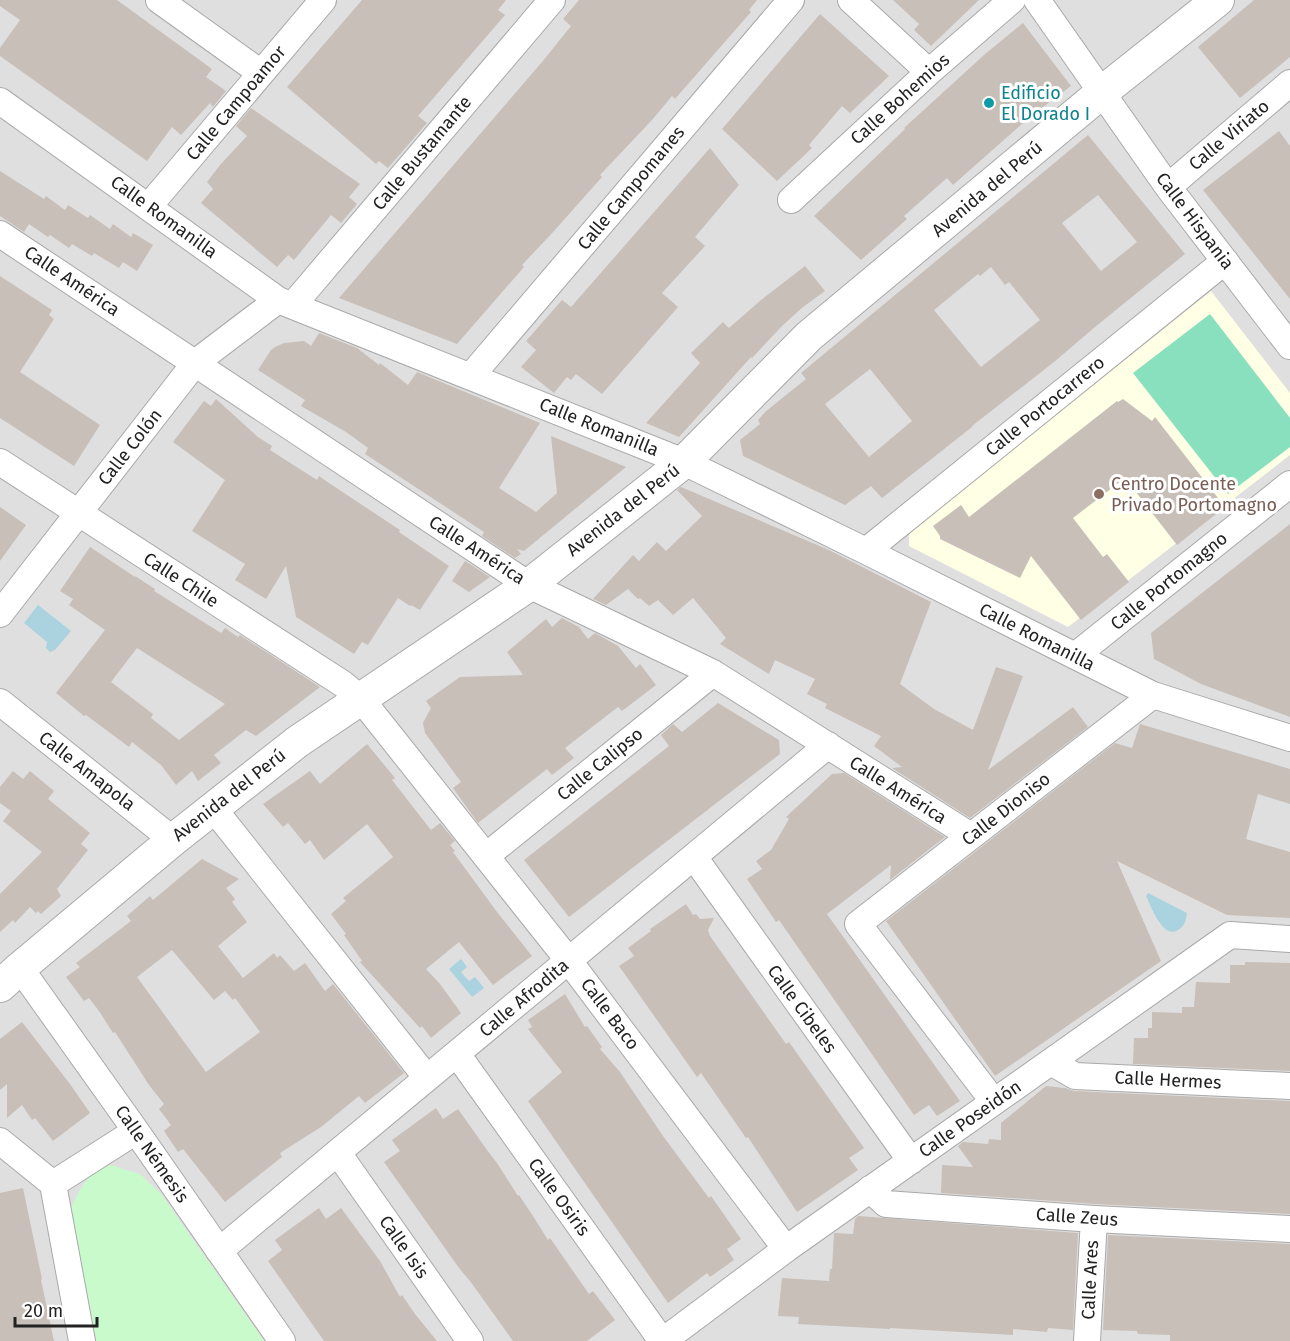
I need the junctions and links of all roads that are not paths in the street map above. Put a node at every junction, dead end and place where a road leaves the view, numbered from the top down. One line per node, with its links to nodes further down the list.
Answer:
1 (159, 0): 10 (street)
2 (323, 0): 10 (street, Calle Campoamor)
3 (552, 0): 19 (street, Calle Bustamante)
4 (791, 0): 22 (street, Calle Campomanes)
5 (851, 0): 9 (street)
6 (1012, 0): 9 (street, Calle Bohemios)
7 (1037, 0): 11 (street, Calle Hispania)
8 (1218, 0): 11 (street, Avenida del Perú)
9 (929, 72): 15 (street, Calle Bohemios)
10 (261, 74): 16 (street, Calle Campoamor)
11 (1101, 93): 14 (street, Calle Hispania); 24 (street, Avenida del Perú)
12 (1286, 95): 14 (street, Calle Viriato)
13 (0, 101): 16 (street, Calle Romanilla)
14 (1168, 187): 18 (street, Calle Hispania)
15 (791, 200)
16 (148, 206): 19 (street, Calle Romanilla)
17 (0, 234): 21 (street, Calle América)
18 (1225, 261): 20 (street, Calle Hispania); 27 (street, Calle Portocarrero)
19 (285, 302): 21 (street, Calle Colón); 22 (street, Calle Romanilla)
20 (1290, 346)
21 (195, 363): 26 (street, Calle Colón); 28 (street, Calle América)
22 (471, 376): 24 (street, Calle Romanilla)
23 (0, 462): 26 (street, Calle Chile)
24 (684, 462): 27 (street, Calle Romanilla); 28 (street, Avenida del Perú)
25 (1290, 484): 30 (street, Calle Portomagno)
26 (78, 514): 29 (street, Calle Colón); 33 (street, Calle Chile)
27 (866, 551): 30 (street, Calle Romanilla)
28 (529, 585): 31 (street, Calle América); 33 (street, Avenida del Perú)
29 (0, 614)
30 (1075, 656): 32 (street, Calle Romanilla)
31 (713, 673): 36 (street, Calle América); 40 (street, Calle Calipso)
32 (1153, 694): 35 (street, Calle Romanilla); 38 (street, Calle Dioniso)
33 (361, 699): 37 (street, Avenida del Perú); 40 (street, Calle Baco)
34 (0, 702): 39 (street, Calle Amapola)
35 (1290, 738)
36 (828, 745): 38 (street, Calle América); 41 (street, Calle Afrodita)
37 (213, 808): 39 (street, Avenida del Perú); 47 (street)
38 (971, 836): 49 (street, Calle Dioniso)
39 (173, 840): 44 (street, Avenida del Perú)
40 (486, 856): 43 (street, Calle Baco)
41 (694, 857): 43 (street, Calle Afrodita); 53 (street, Calle Cibeles)
42 (1290, 939): 46 (street, Calle Poseidón)
43 (569, 961): 45 (street, Calle Afrodita); 58 (street, Calle Baco)
44 (10, 977): 50 (street, Calle Némesis)
45 (457, 1054): 47 (street, Calle Afrodita); 63 (street, Calle Osiris)
46 (1051, 1062): 48 (street, Calle Hermes); 49 (street, Calle Poseidón)
47 (427, 1078): 52 (street, Calle Afrodita)
48 (1290, 1086)
49 (994, 1102): 53 (street, Calle Poseidón)
50 (136, 1131): 54 (street); 59 (street, Calle Némesis)
51 (0, 1141): 54 (street)
52 (338, 1153): 59 (street, Calle Afrodita); 62 (street, Calle Isis)
53 (911, 1161): 55 (street, Calle Poseidón)
54 (53, 1184): 60 (street)
55 (870, 1189): 56 (street, Calle Zeus); 58 (street, Calle Poseidón)
56 (1094, 1219): 57 (street, Calle Zeus); 64 (street, Calle Ares)
57 (1290, 1229)
58 (786, 1249): 63 (street, Calle Poseidón)
59 (219, 1251): 61 (street, Calle Némesis)
60 (82, 1341)
61 (282, 1341)
62 (470, 1341)
63 (662, 1341)
64 (1087, 1341)

